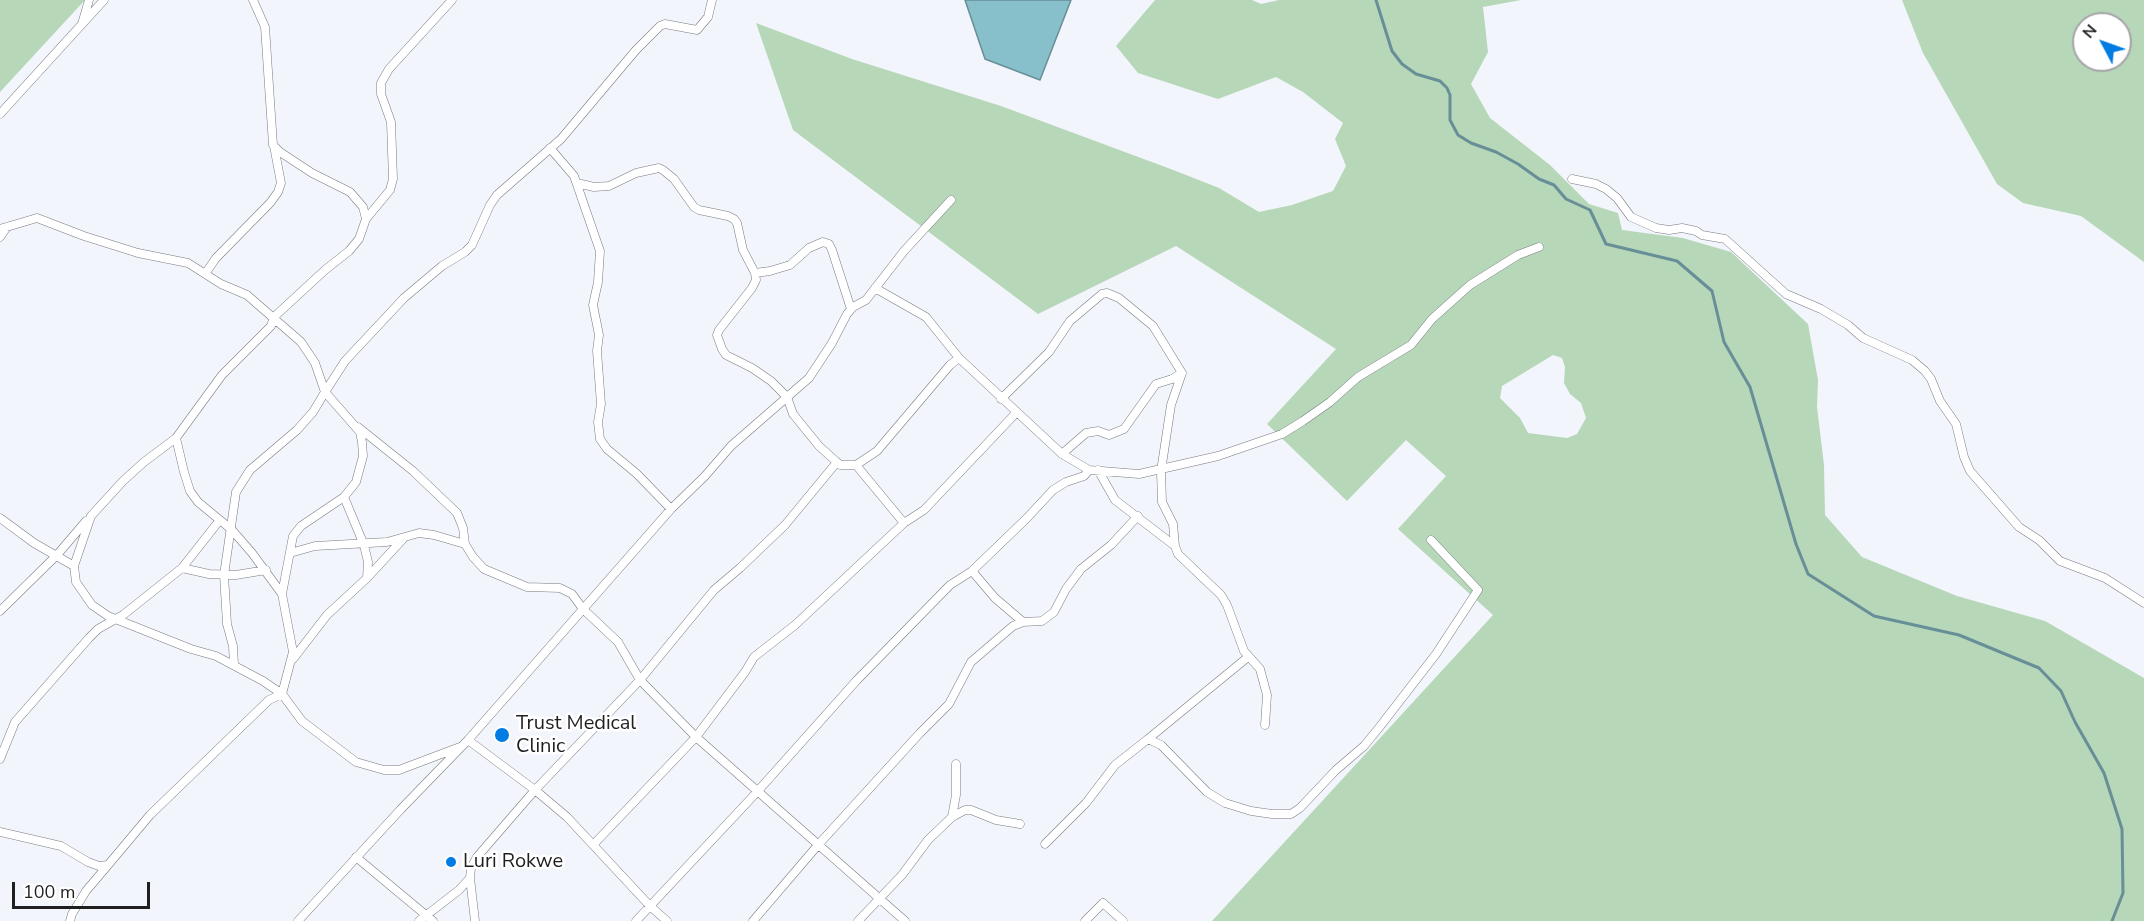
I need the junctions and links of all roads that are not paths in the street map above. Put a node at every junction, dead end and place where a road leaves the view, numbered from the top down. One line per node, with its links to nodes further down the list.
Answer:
1 (89, 0): 6 (street)
2 (104, 0): 6 (street)
3 (253, 0): 8 (street)
4 (452, 0): 13 (street)
5 (712, 0): 9 (street)
6 (81, 27): 7 (street)
7 (0, 114)
8 (273, 145): 13 (street); 18 (street)
9 (550, 148): 11 (street); 24 (street)
10 (1572, 179): 60 (street)
11 (577, 183): 17 (street); 39 (street)
12 (951, 200): 19 (street)
13 (366, 219): 21 (street)
14 (3, 228): 15 (street); 18 (street)
15 (0, 237)
16 (1539, 246): 37 (street)
17 (755, 273): 20 (street); 25 (street)
18 (204, 274): 21 (street)
19 (875, 288): 20 (street); 22 (street)
20 (851, 309): 25 (street)
21 (274, 317): 24 (street); 31 (street)
22 (959, 358): 26 (street); 34 (street)
23 (1182, 373): 26 (street); 32 (street); 37 (street)
24 (325, 392): 30 (street); 45 (street)
25 (788, 397): 27 (street); 29 (street)
26 (1001, 399): 28 (street)
27 (769, 413): 29 (street); 39 (street)
28 (1016, 413): 32 (street); 44 (street)
29 (793, 414): 33 (street)
30 (352, 422): 38 (street); 48 (street)
31 (176, 438): 40 (street); 43 (street)
32 (1062, 454): 35 (street)
33 (837, 462): 34 (street); 68 (street)
34 (856, 465): 44 (street)
35 (1089, 470): 36 (street); 56 (street)
36 (1098, 470): 37 (street); 41 (street)
37 (1161, 471): 50 (street)
38 (344, 497): 49 (street); 51 (street)
39 (671, 509): 61 (street)
40 (91, 516): 52 (street); 53 (street)
41 (1138, 516): 50 (street); 64 (street)
42 (0, 518): 52 (street)
43 (219, 521): 45 (street); 54 (street)
44 (904, 523): 71 (street)
45 (231, 530): 55 (street); 57 (street)
46 (405, 537): 48 (street); 49 (street); 58 (street)
47 (1431, 540): 72 (street)
48 (465, 544): 61 (street)
49 (364, 545): 51 (street); 58 (street)
50 (1175, 546): 65 (street)
51 (290, 553): 59 (street)
52 (57, 555): 53 (street); 62 (street)
53 (74, 566): 63 (street)
54 (182, 568): 57 (street); 63 (street)
55 (266, 570): 57 (street); 59 (street)
56 (972, 571): 64 (street); 78 (street)
57 (224, 575): 67 (street)
58 (367, 578): 66 (street)
59 (282, 594): 66 (street)
60 (2144, 603)
61 (583, 609): 68 (street); 73 (street)
62 (0, 611)
63 (118, 618): 67 (street); 75 (street)
64 (1023, 622): 84 (street)
65 (1248, 657): 70 (street); 72 (street)
66 (291, 663): 69 (street)
67 (234, 666): 69 (street)
68 (640, 680): 71 (street); 77 (street)
69 (282, 694): 74 (street); 86 (street)
70 (1265, 725)
71 (696, 737): 78 (street); 83 (street)
72 (1148, 739): 82 (street)
73 (468, 740): 74 (street); 77 (street)
74 (460, 747): 85 (street)
75 (0, 759)
76 (956, 764): 79 (street)
77 (535, 790): 83 (street); 87 (street)
78 (757, 792): 84 (street); 89 (street)
79 (952, 817): 80 (street); 88 (street)
80 (1020, 824)
81 (0, 832): 86 (street)
82 (1045, 844)
83 (593, 845): 89 (street)
84 (818, 845): 88 (street); 96 (street)
85 (357, 857): 90 (street); 92 (street)
86 (108, 865): 91 (street)
87 (470, 878): 90 (street); 93 (street)
88 (879, 897): 97 (street); 98 (street)
89 (650, 906): 94 (street); 95 (street)
90 (426, 919)
91 (70, 921)
92 (298, 921)
93 (475, 921)
94 (636, 921)
95 (667, 921)
96 (753, 921)
97 (858, 921)
98 (905, 921)
99 (1085, 921): 100 (street)
100 (1123, 921)

